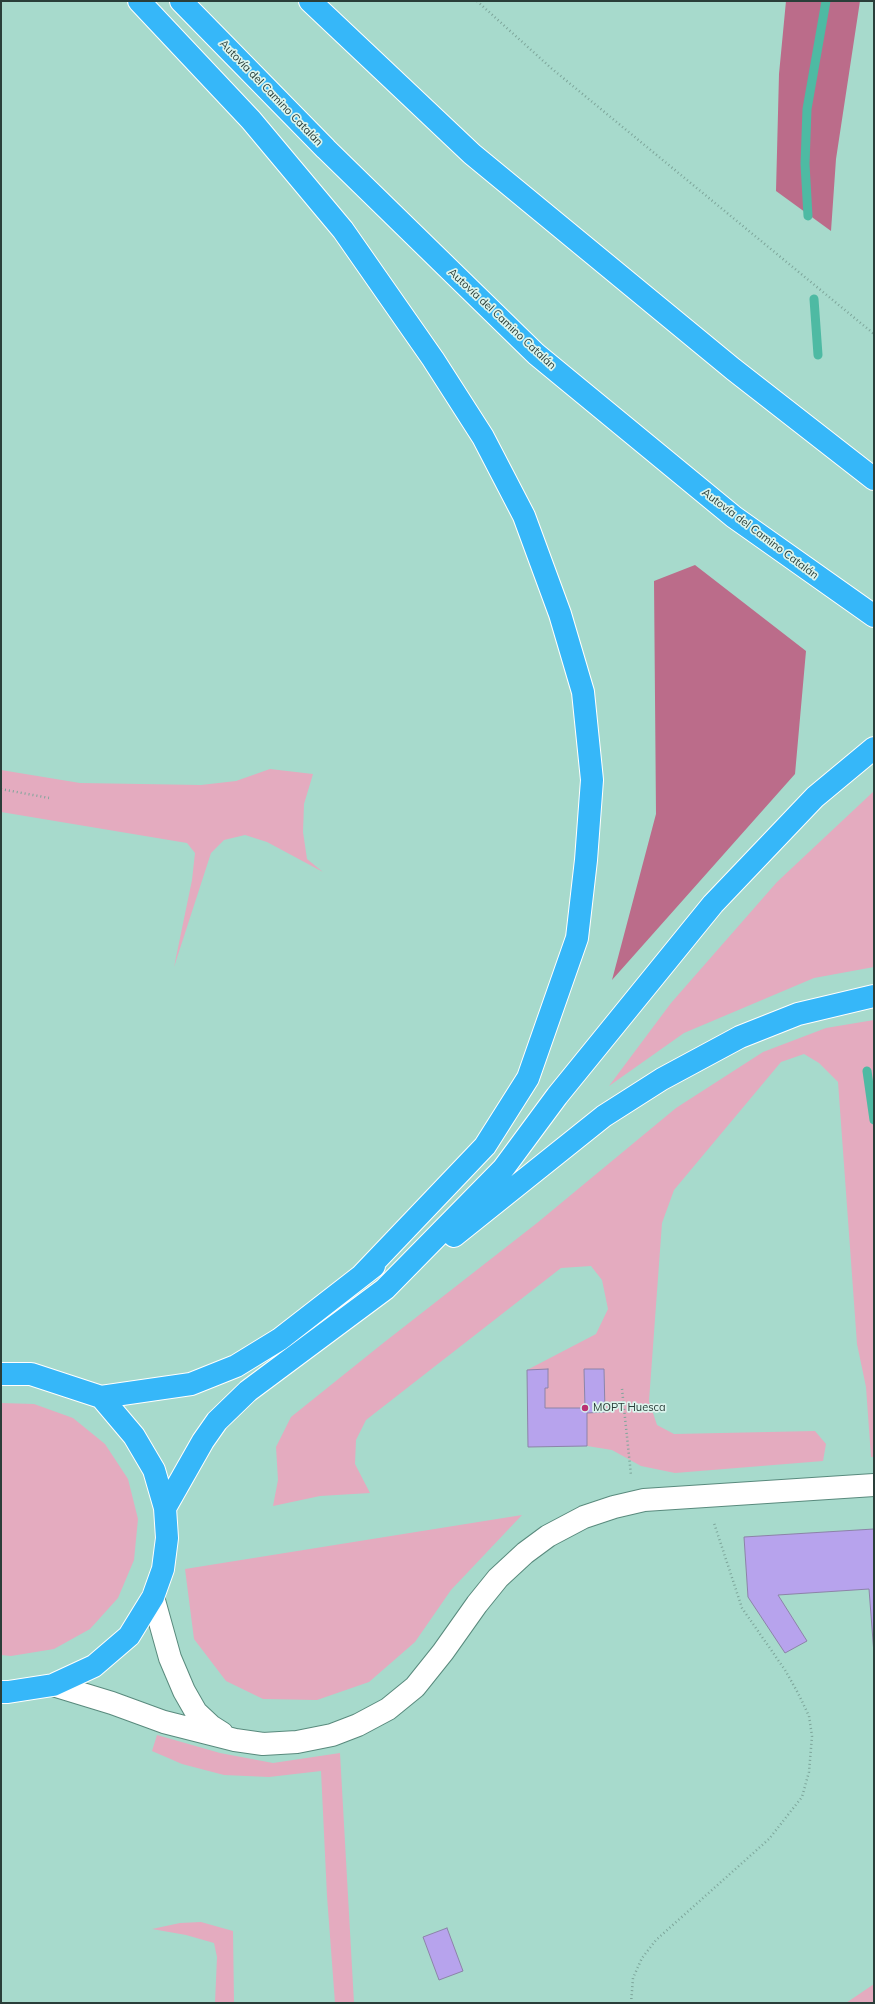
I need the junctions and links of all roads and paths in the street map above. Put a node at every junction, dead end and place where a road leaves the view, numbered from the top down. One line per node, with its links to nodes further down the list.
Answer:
1 (139, 1): 13 (highway)
2 (181, 1): 7 (highway, Autovía del Camino Catalán)
3 (310, 1): 6 (highway)
4 (477, 1): 5 (path)
5 (874, 334)
6 (874, 479)
7 (874, 616)
8 (874, 748): 12 (highway)
9 (1, 789): 10 (path)
10 (49, 798)
11 (874, 996): 14 (highway)
12 (503, 1169): 13 (highway); 14 (highway)
13 (362, 1275): 17 (highway)
14 (385, 1289): 21 (highway)
15 (1, 1374): 17 (highway)
16 (622, 1389): 20 (path)
17 (101, 1397): 21 (highway)
18 (874, 1485): 19 (street)
19 (705, 1496): 20 (street); 26 (path)
20 (644, 1500): 25 (street)
21 (165, 1508): 22 (highway)
22 (153, 1597): 23 (highway); 25 (street)
23 (53, 1685): 24 (highway); 25 (street)
24 (1, 1692)
25 (235, 1740)
26 (631, 2003)

